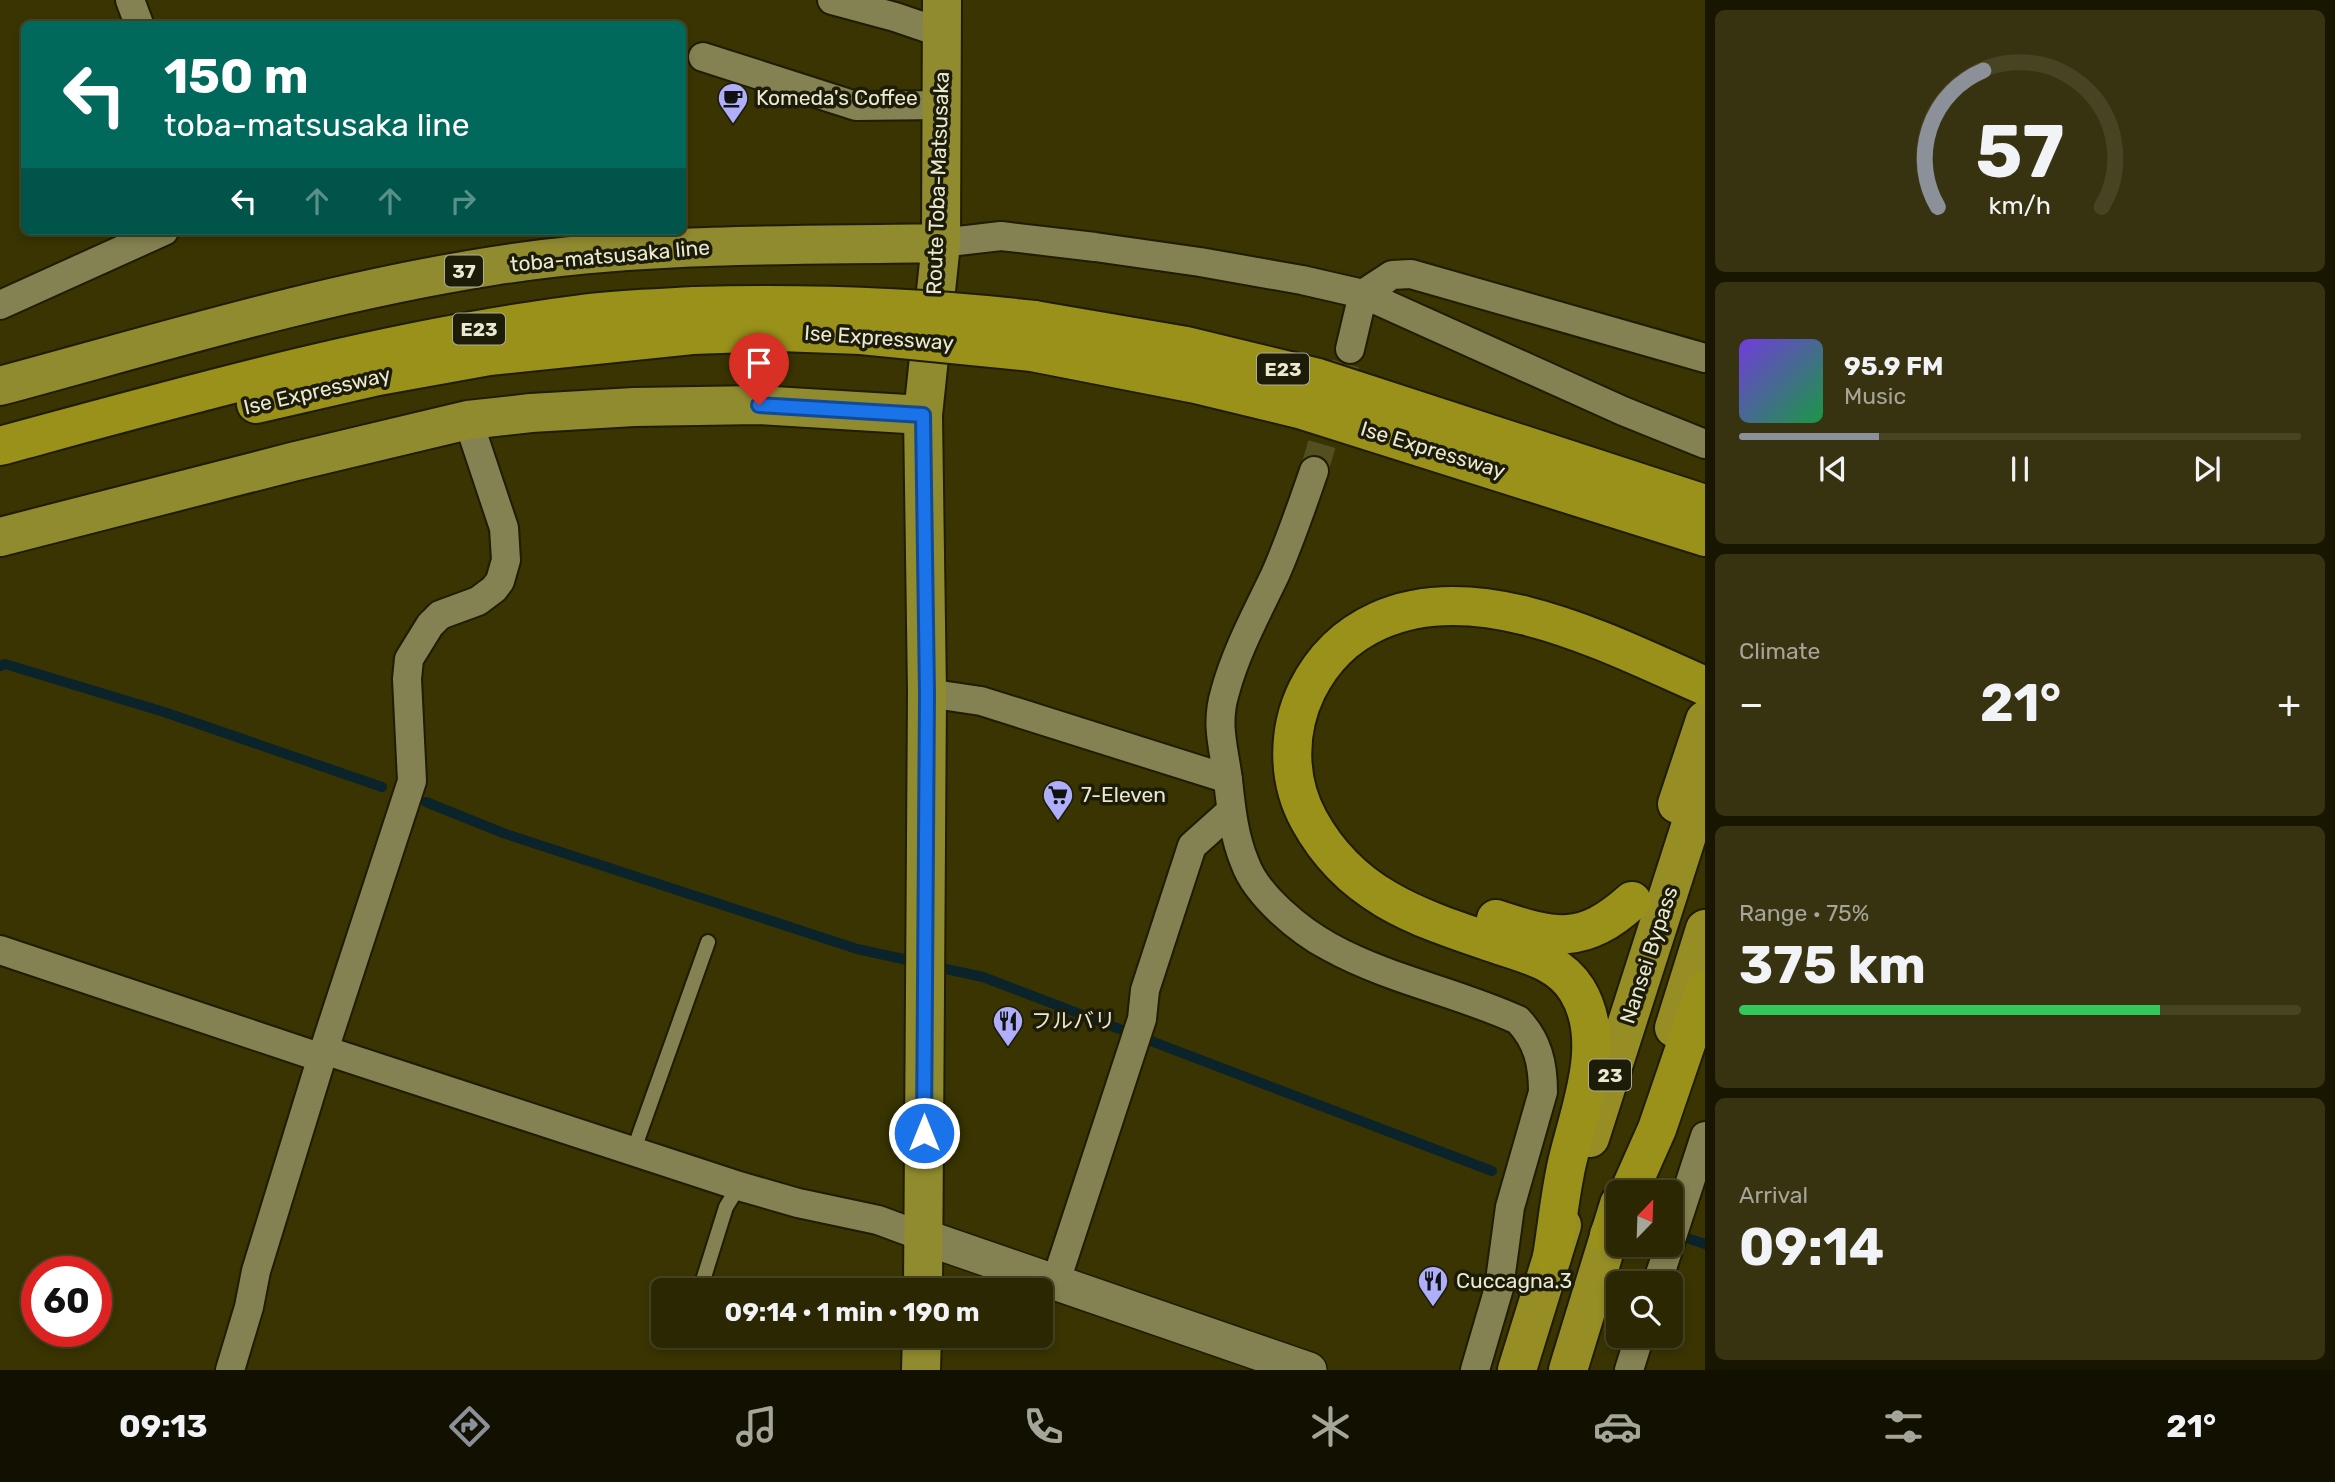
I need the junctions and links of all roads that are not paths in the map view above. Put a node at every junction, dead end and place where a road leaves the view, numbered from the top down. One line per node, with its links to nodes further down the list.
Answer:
1 (130, 0): 4 (street)
2 (832, 0): 3 (street)
3 (942, 17): 6 (main road, Route Toba-Matsusaka)
4 (138, 21)
5 (703, 57): 6 (street)
6 (942, 105): 8 (main road, Route Toba-Matsusaka)
7 (155, 235): 10 (street)
8 (941, 243): 9 (street); 14 (main road, toba-matsusaka line / 37); 16 (main road, Route Toba-Matsusaka)
9 (1363, 294): 12 (street); 13 (street); 18 (street)
10 (0, 305)
11 (1033, 336): 15 (highway, Ise Expressway / E23, bridge); 22 (highway, Ise Expressway / E23); 22 (highway, Ise Expressway / E23)
12 (1350, 349)
13 (1705, 358)
14 (0, 386)
15 (270, 387): 19 (highway, Ise Expressway / E23); 21 (highway, Ise Expressway / E23)
16 (923, 415): 17 (main road); 27 (main road, Route Toba-Matsusaka)
17 (468, 420): 23 (main road); 37 (street)
18 (1705, 444)
19 (0, 446)
20 (1314, 471): 30 (street)
21 (0, 474)
22 (1691, 511): 24 (highway, E23)
23 (0, 537)
24 (1705, 558)
25 (1633, 664): 26 (highway); 28 (highway); 29 (highway); 46 (highway)
26 (1705, 686)
27 (927, 693): 30 (street); 44 (main road, Route Toba-Matsusaka)
28 (1705, 704)
29 (1705, 720)
30 (1228, 779): 32 (street)
31 (1705, 780): 46 (highway, Nansei Bypass / 23)
32 (1231, 811): 49 (street); 55 (street)
33 (1705, 929): 40 (highway, 23)
34 (708, 942): 39 (lane)
35 (0, 950): 37 (street)
36 (1705, 989): 41 (highway)
37 (323, 1054): 39 (street); 52 (street)
38 (1705, 1136): 43 (street)
39 (633, 1152): 42 (street)
40 (1627, 1180)
41 (1634, 1180)
42 (739, 1186): 44 (street); 47 (lane)
43 (1684, 1201)
44 (924, 1237): 48 (main road, Route Toba-Matsusaka); 49 (street)
45 (1606, 1250): 57 (highway)
46 (1552, 1257): 56 (highway, Nansei Bypass / 23)
47 (704, 1278)
48 (923, 1278)
49 (1056, 1281): 54 (street)
50 (922, 1348): 53 (main road)
51 (1636, 1348): 58 (street)
52 (230, 1370)
53 (921, 1370)
54 (1310, 1370)
55 (1475, 1370)
56 (1517, 1370)
57 (1568, 1370)
58 (1629, 1370)

